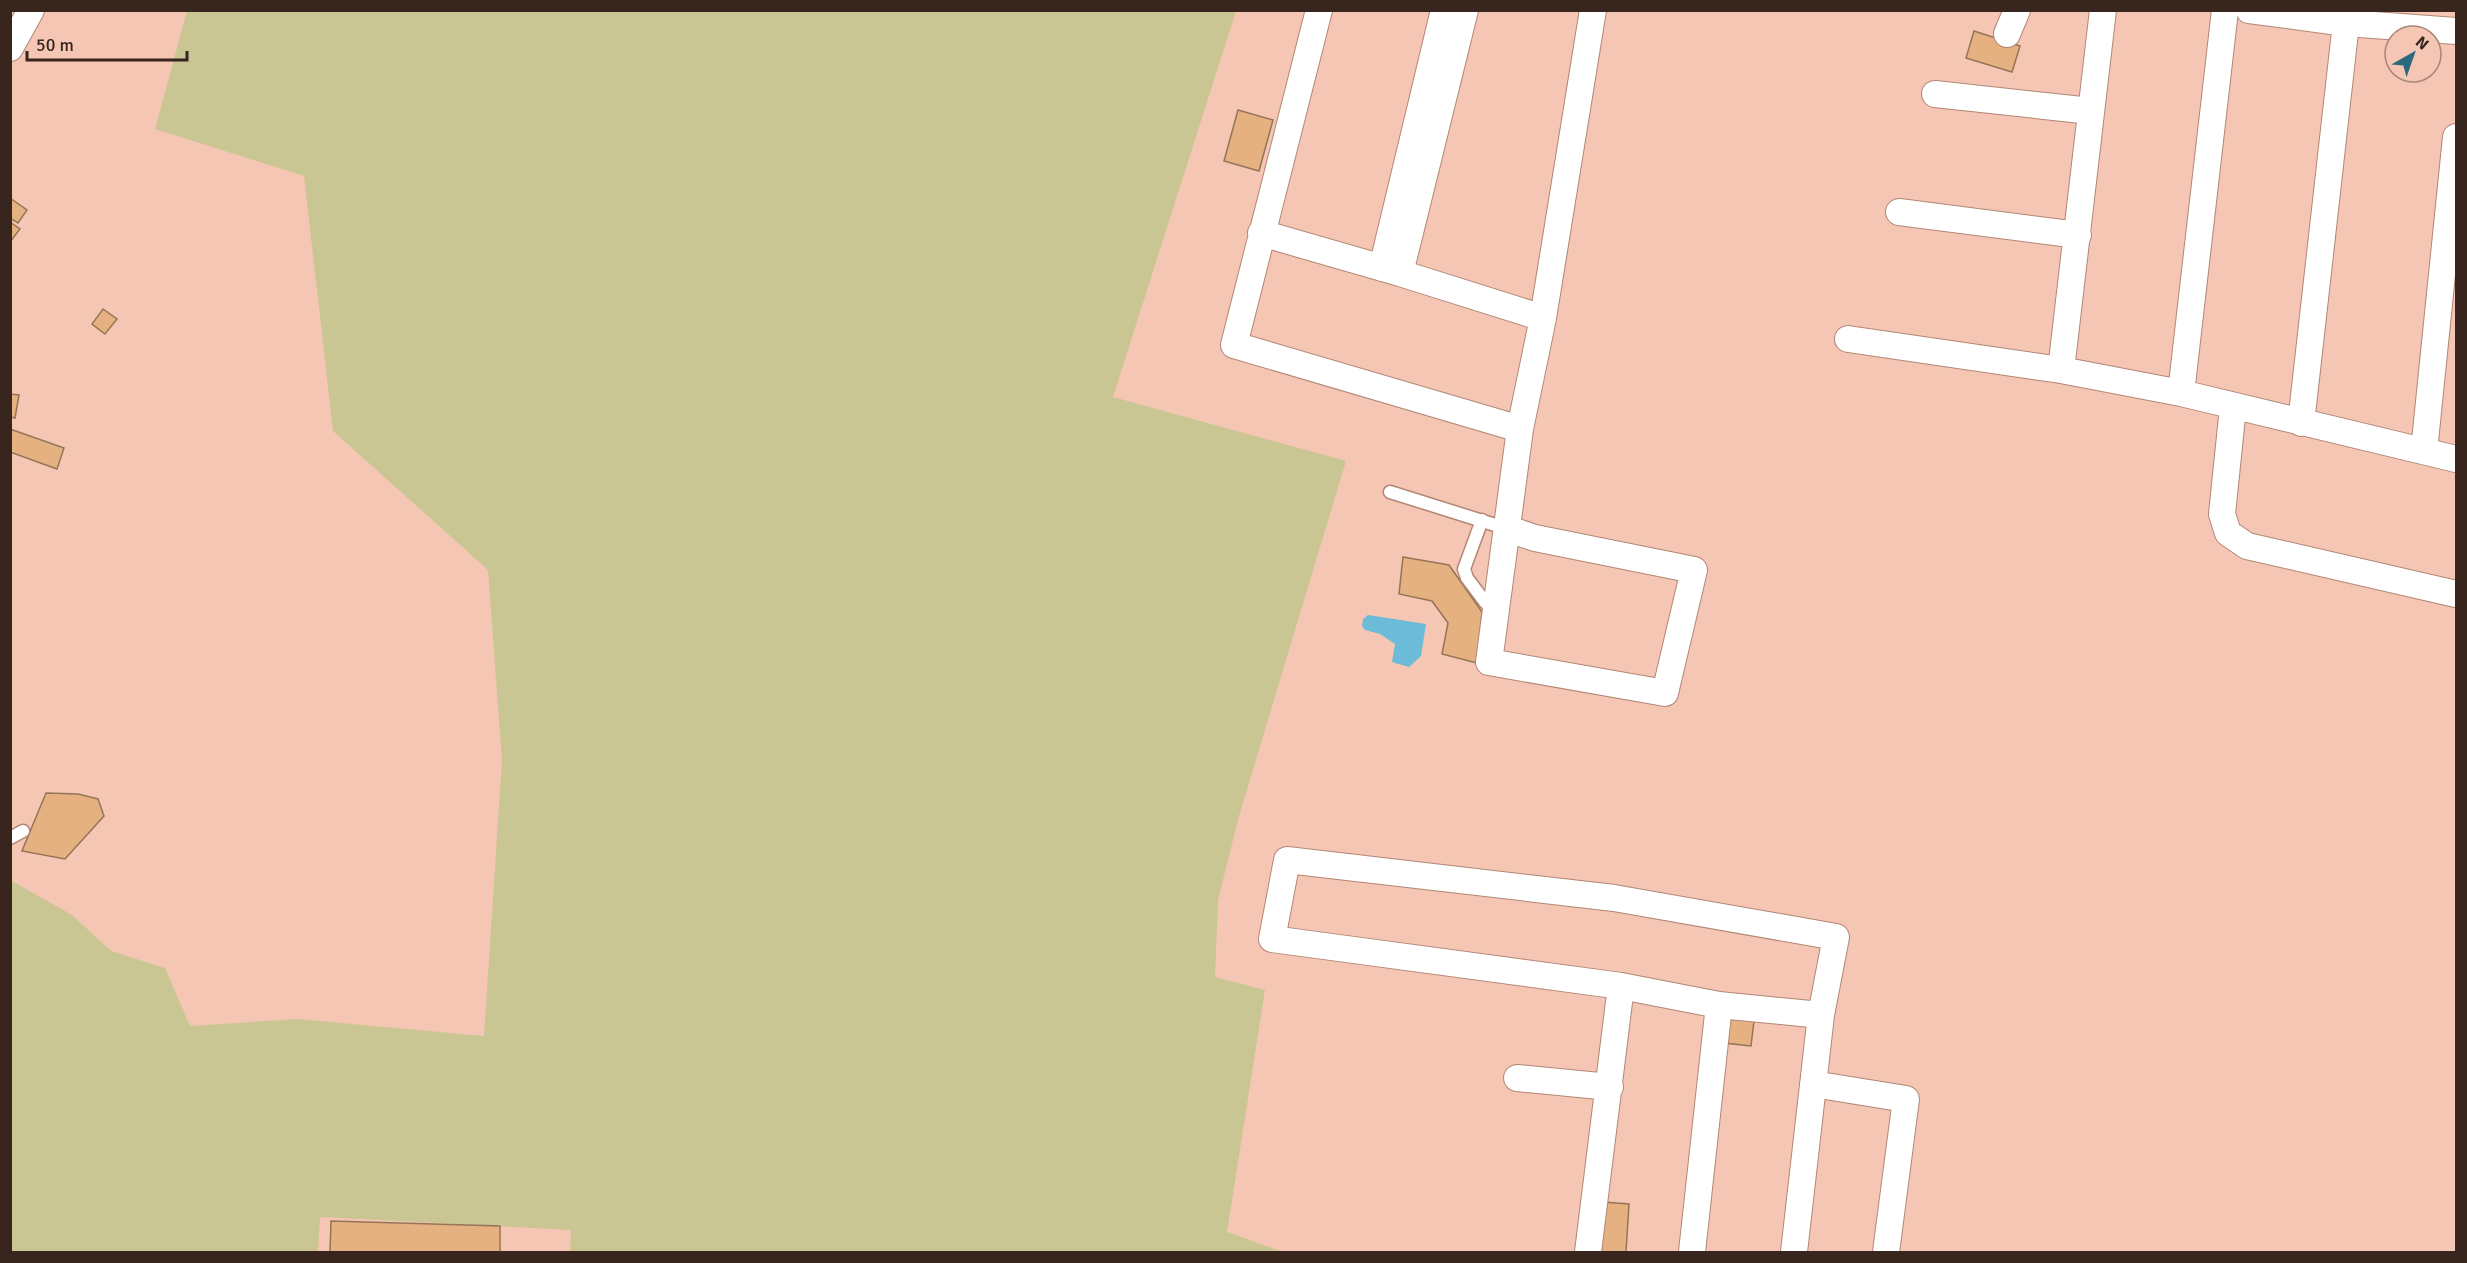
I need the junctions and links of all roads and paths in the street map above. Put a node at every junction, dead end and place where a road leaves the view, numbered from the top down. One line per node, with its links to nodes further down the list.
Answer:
1 (31, 10): 13 (street)
2 (1319, 10): 19 (street)
3 (1444, 10): 21 (street)
4 (1465, 10): 21 (street)
5 (1593, 10): 22 (street)
6 (2017, 10): 12 (street)
7 (2103, 10): 15 (street)
8 (2225, 10): 25 (street)
9 (2249, 10): 10 (street)
10 (2346, 23): 11 (street); 27 (street)
11 (2457, 31)
12 (2007, 34)
13 (10, 48)
14 (1935, 94): 15 (street)
15 (2091, 111): 20 (street)
16 (2457, 136): 17 (street)
17 (2454, 177): 29 (street)
18 (1899, 212): 20 (street)
19 (1261, 233): 21 (street); 28 (street)
20 (2078, 235): 24 (street)
21 (1391, 270): 22 (street)
22 (1543, 318): 28 (street)
23 (1848, 339): 24 (street)
24 (2061, 370): 25 (street)
25 (2181, 393): 26 (street)
26 (2233, 407): 27 (street); 34 (street)
27 (2301, 423): 29 (street)
28 (1520, 429): 33 (street)
29 (2424, 451): 30 (street)
30 (2457, 459)
31 (1390, 492): 32 (lane)
32 (1482, 520): 33 (lane); 35 (lane)
33 (1508, 529): 35 (street); 35 (street)
34 (2457, 594)
35 (1498, 606)
36 (22, 831): 37 (lane)
37 (10, 838)
38 (1621, 986): 39 (street); 40 (street); 43 (street)
39 (1719, 1005): 40 (street); 45 (street)
40 (1821, 1015): 42 (street)
41 (1517, 1078): 43 (street)
42 (1813, 1084): 46 (street); 47 (street)
43 (1610, 1087): 44 (street)
44 (1588, 1252)
45 (1692, 1252)
46 (1794, 1252)
47 (1886, 1252)

